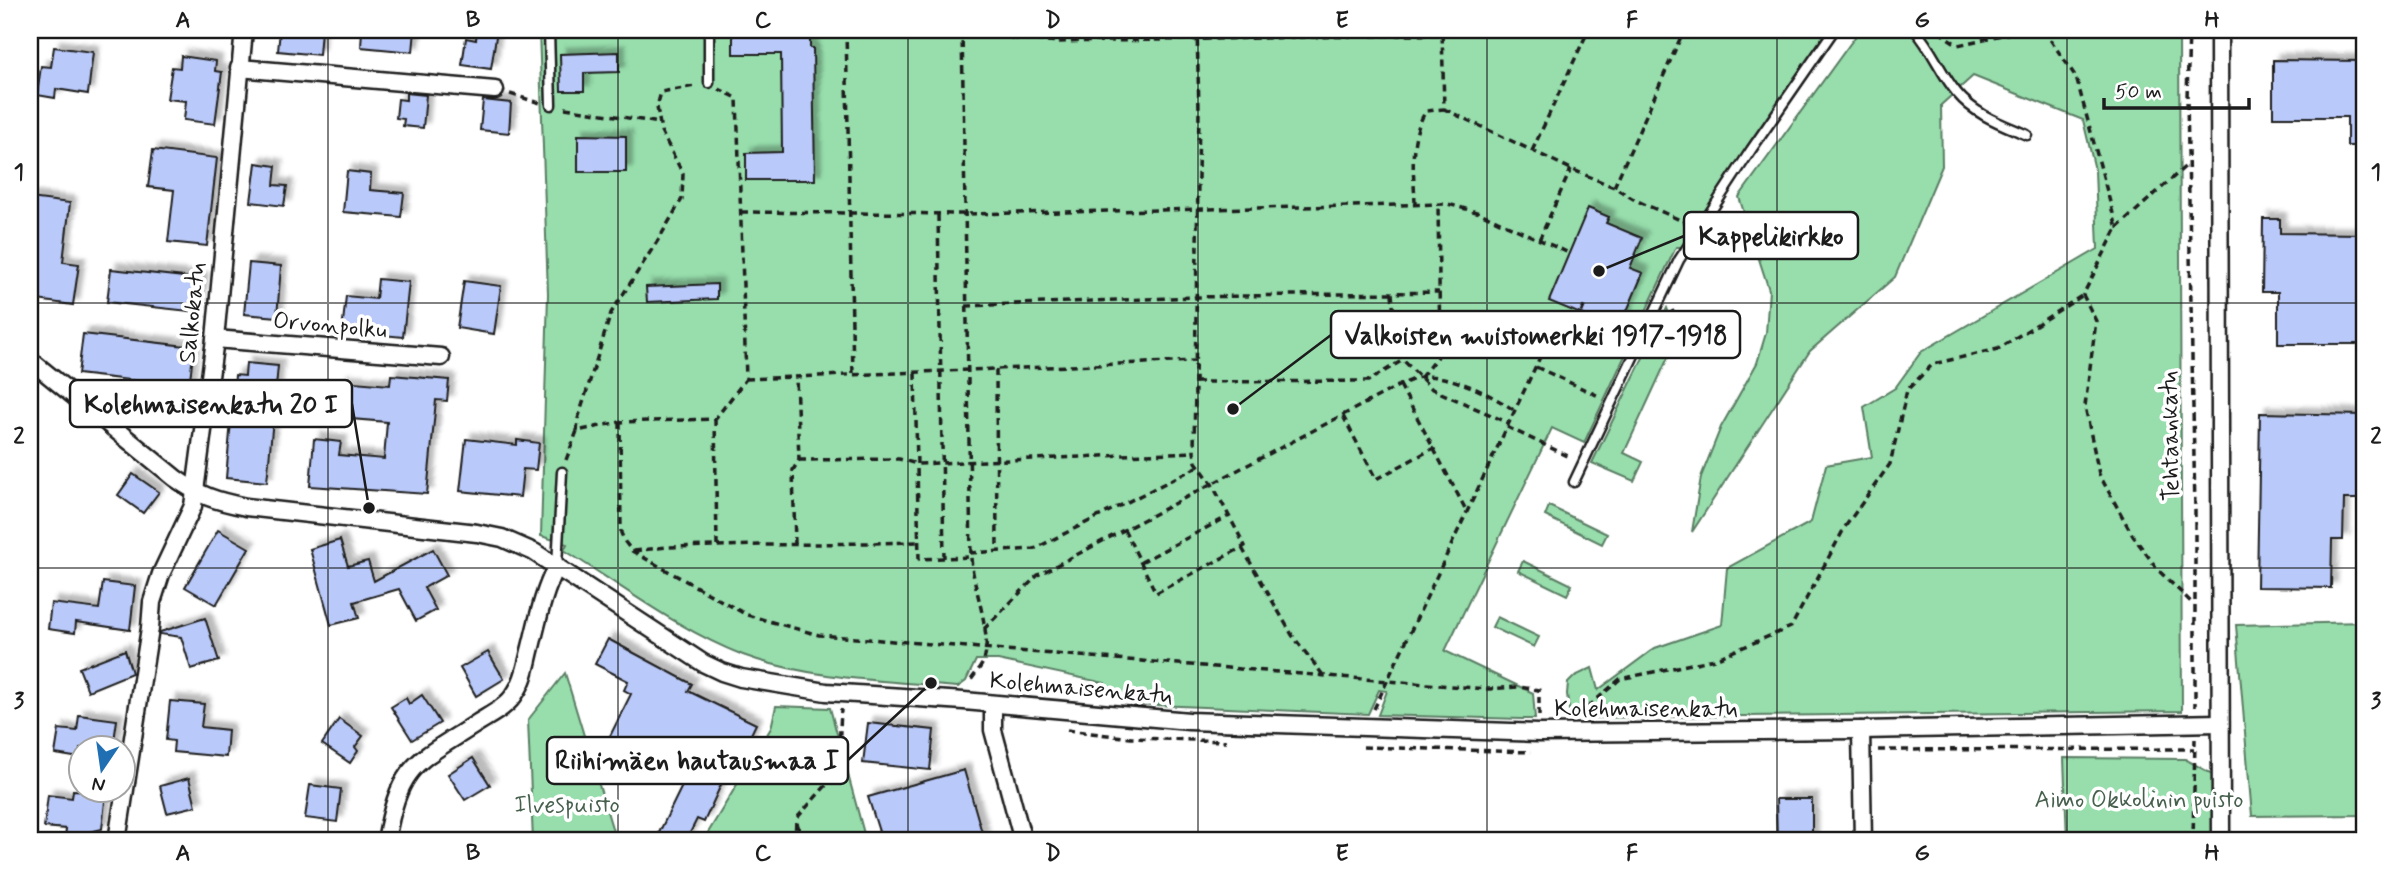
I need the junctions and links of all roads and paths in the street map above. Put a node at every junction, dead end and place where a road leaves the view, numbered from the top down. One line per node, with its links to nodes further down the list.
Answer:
1 (244, 30): 21 (street, Salkokatu)
2 (549, 30): 24 (lane)
3 (709, 30): 22 (lane)
4 (846, 30): 36 (path)
5 (962, 30): 38 (path)
6 (976, 30): 20 (path)
7 (1197, 30): 20 (path)
8 (1663, 30): 16 (path)
9 (1684, 30): 31 (path)
10 (1834, 30): 40 (lane)
11 (1915, 30): 27 (lane)
12 (2189, 30): 29 (path, Tehtaankatu)
13 (2219, 30): 110 (street, Tehtaankatu)
14 (1539, 31): 15 (path); 19 (path)
15 (1570, 31): 16 (path)
16 (1588, 31): 28 (path)
17 (1941, 31): 39 (path)
18 (1442, 32): 19 (path); 20 (path); 25 (path)
19 (1452, 32)
20 (1197, 41): 34 (path)
21 (239, 68): 23 (street); 51 (street, Salkokatu)
22 (709, 83): 26 (path); 35 (path)
23 (495, 90): 24 (path)
24 (551, 106): 26 (path)
25 (1444, 109): 28 (path); 32 (path)
26 (660, 123): 75 (path)
27 (2027, 135)
28 (1532, 151): 30 (path)
29 (2188, 163): 39 (path); 102 (path, Tehtaankatu)
30 (1571, 169): 31 (path); 41 (path)
31 (1614, 187): 40 (path)
32 (1415, 204): 33 (path); 34 (path)
33 (1438, 204): 41 (path); 44 (path)
34 (1198, 210): 38 (path); 47 (path)
35 (741, 212): 36 (path); 66 (path)
36 (849, 214): 37 (path); 63 (path)
37 (938, 215): 38 (path); 61 (path)
38 (965, 215): 49 (path)
39 (2117, 228): 46 (path)
40 (1698, 229): 43 (lane)
41 (1539, 240): 42 (path)
42 (1569, 253)
43 (1664, 291): 52 (lane); 54 (path)
44 (1439, 292): 45 (path); 65 (path)
45 (1392, 293): 47 (path); 56 (path)
46 (2083, 295): 102 (path); 116 (path)
47 (1196, 297): 49 (path); 57 (path)
48 (1585, 304): 50 (path)
49 (966, 306): 60 (path)
50 (1580, 316): 52 (path); 58 (path)
51 (215, 339): 53 (street, Orvonpolku); 88 (street, Salkokatu)
52 (1640, 344): 69 (lane)
53 (441, 357)
54 (1696, 357)
55 (30, 360): 88 (street, Kolehmaisenkatu)
56 (1403, 360): 65 (path); 67 (path)
57 (1195, 361): 59 (path); 67 (path)
58 (1536, 367): 69 (path); 70 (path)
59 (996, 370): 60 (path); 79 (path)
60 (968, 371): 61 (path); 80 (path)
61 (941, 372): 62 (path); 81 (path)
62 (915, 373): 63 (path); 83 (path)
63 (853, 375): 64 (path)
64 (796, 377): 66 (path); 78 (path)
65 (1421, 377): 68 (path); 70 (path); 74 (path)
66 (746, 379): 72 (path)
67 (1195, 382): 77 (path)
68 (1400, 385): 71 (path); 76 (path)
69 (1612, 402): 82 (lane)
70 (1515, 411): 74 (path)
71 (1343, 416): 76 (path); 87 (path)
72 (715, 419): 73 (path); 94 (path)
73 (620, 422): 75 (path); 96 (path)
74 (1508, 425): 82 (path); 89 (path)
75 (578, 431): 85 (path)
76 (1434, 449): 89 (path)
77 (1194, 452): 79 (path); 84 (path)
78 (799, 460): 83 (path); 93 (path)
79 (998, 461): 80 (path); 97 (path)
80 (969, 462): 81 (path); 98 (path)
81 (942, 463): 83 (path); 99 (path)
82 (1583, 463): 86 (lane)
83 (917, 464): 92 (path)
84 (1199, 466): 87 (path); 97 (path)
85 (562, 472): 101 (lane)
86 (1574, 482)
87 (1212, 484): 90 (path); 91 (path)
88 (194, 491): 101 (street, Kolehmaisenkatu); 122 (street, Salkokatu)
89 (1467, 512): 106 (path)
90 (1229, 516): 95 (path); 100 (path)
91 (1124, 529): 100 (path); 103 (path)
92 (918, 542): 93 (path); 99 (path)
93 (795, 544): 94 (path)
94 (717, 546): 96 (path)
95 (1242, 548): 100 (path); 105 (path)
96 (632, 551): 104 (path)
97 (997, 551): 98 (path)
98 (971, 555): 99 (path); 103 (path)
99 (944, 558)
100 (1141, 562)
101 (557, 566): 107 (street, Kolehmaisenkatu); 123 (street)
102 (2194, 605): 111 (path, Tehtaankatu)
103 (984, 629): 104 (path)
104 (985, 649): 105 (path); 107 (path)
105 (1323, 675): 106 (path)
106 (1388, 680): 112 (path); 115 (path)
107 (964, 701): 108 (street, Kolehmaisenkatu)
108 (993, 704): 112 (street, Kolehmaisenkatu); 126 (street)
109 (830, 708): 121 (path)
110 (2220, 723): 111 (street, Kolehmaisenkatu); 129 (street, Tehtaankatu)
111 (2195, 725): 114 (street, Kolehmaisenkatu); 119 (path, Tehtaankatu)
112 (1366, 727): 115 (street, Kolehmaisenkatu)
113 (1065, 730): 117 (path, Kolehmaisenkatu)
114 (1861, 730): 116 (street, Kolehmaisenkatu); 120 (street)
115 (1539, 733): 116 (street, Kolehmaisenkatu); 118 (path, Kolehmaisenkatu)
116 (1558, 733)
117 (1228, 741)
118 (1362, 747)
119 (2194, 749): 120 (path); 128 (path, Tehtaankatu)
120 (1862, 751): 127 (street)
121 (796, 818): 124 (path); 125 (path)
122 (117, 841)
123 (386, 841)
124 (795, 841)
125 (803, 841)
126 (1023, 841)
127 (1864, 841)
128 (2193, 841)
129 (2221, 841)

